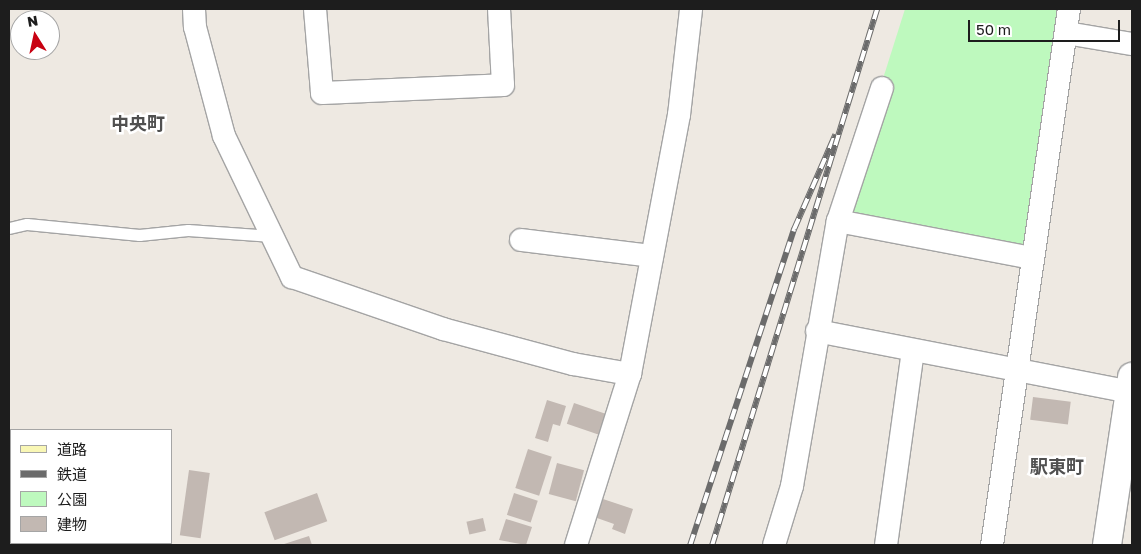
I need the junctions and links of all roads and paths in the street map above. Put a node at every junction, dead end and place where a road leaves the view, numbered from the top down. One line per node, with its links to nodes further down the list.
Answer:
1 (194, 9): 11 (street)
2 (314, 9): 3 (street)
3 (499, 9)
4 (691, 9): 13 (street)
5 (1069, 9): 6 (street)
6 (1066, 33): 7 (street); 14 (street)
7 (1132, 44)
8 (882, 88): 9 (street)
9 (838, 221): 14 (street); 15 (street)
10 (9, 228): 11 (lane)
11 (272, 236): 18 (street)
12 (520, 240): 13 (street)
13 (652, 256): 18 (street)
14 (1032, 258): 17 (street)
15 (817, 331): 16 (street); 21 (street)
16 (913, 351): 17 (street); 22 (street)
17 (1016, 372): 19 (street); 23 (street)
18 (630, 374): 20 (street)
19 (1132, 387): 24 (street)
20 (576, 545)
21 (774, 545)
22 (886, 545)
23 (992, 545)
24 (1107, 545)

